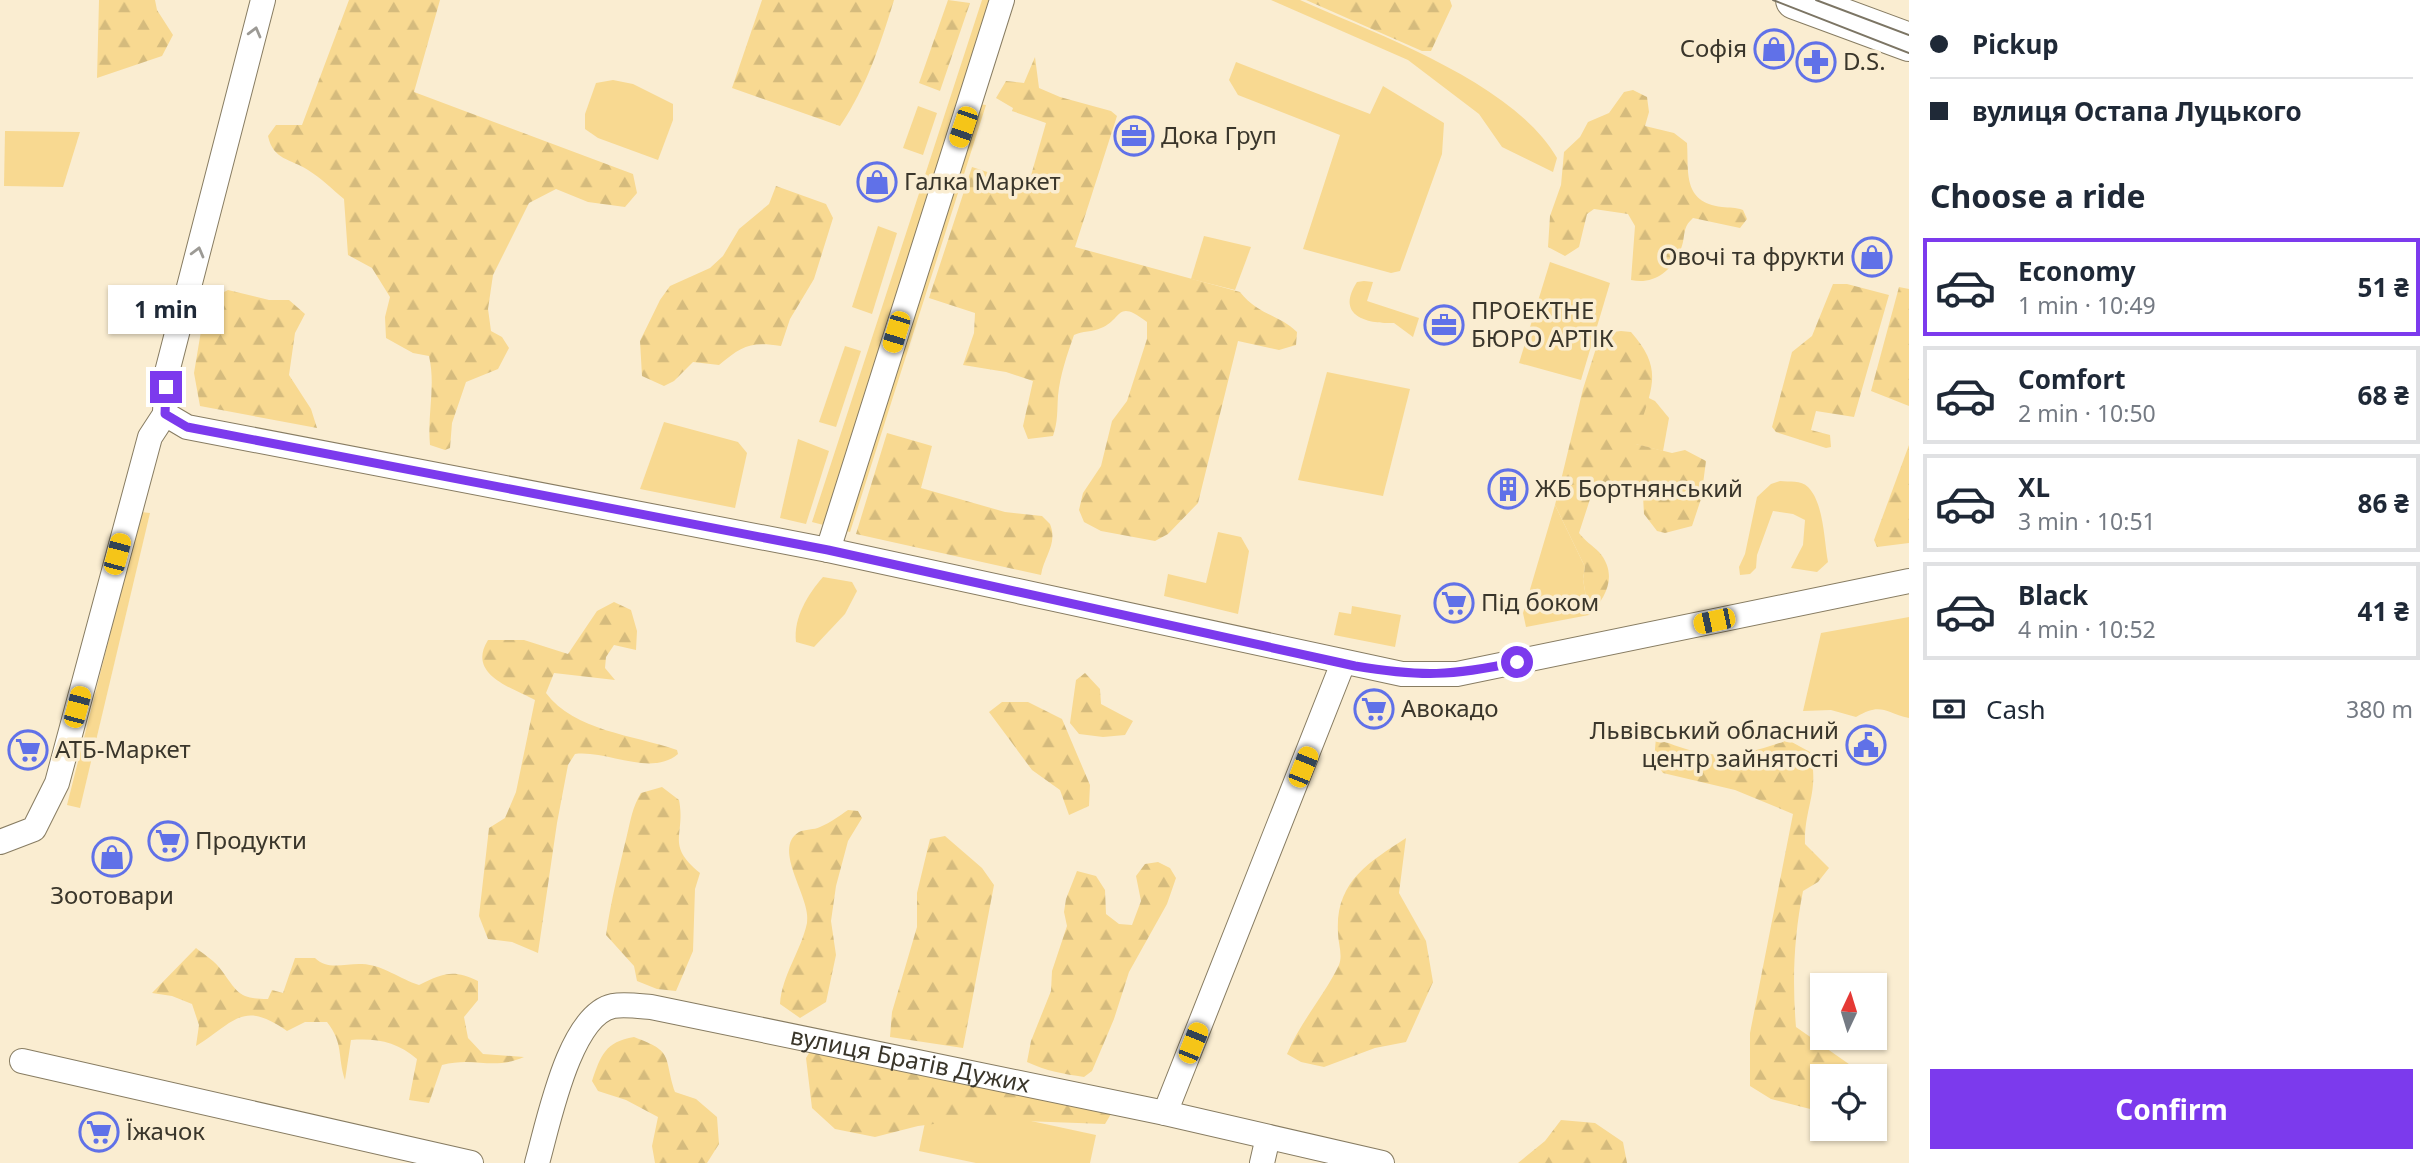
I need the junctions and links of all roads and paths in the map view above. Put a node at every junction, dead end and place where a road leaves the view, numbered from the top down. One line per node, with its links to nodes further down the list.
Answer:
1 (263, 0): 5 (street, one-way to 1)
2 (1002, 0): 6 (street)
3 (1795, 0): 4 (main road)
4 (1909, 42)
5 (165, 414): 6 (street); 9 (street)
6 (828, 550): 8 (street)
7 (1909, 581): 8 (street)
8 (1343, 663): 11 (street)
9 (0, 842)
10 (22, 1061): 13 (street)
11 (1165, 1113): 12 (street, вулиця Братів Дужих); 14 (street, вулиця Братів Дужих)
12 (1268, 1137): 15 (street); 16 (street, вулиця Братів Дужих)
13 (471, 1163)
14 (537, 1163)
15 (1262, 1163)
16 (1381, 1163)

